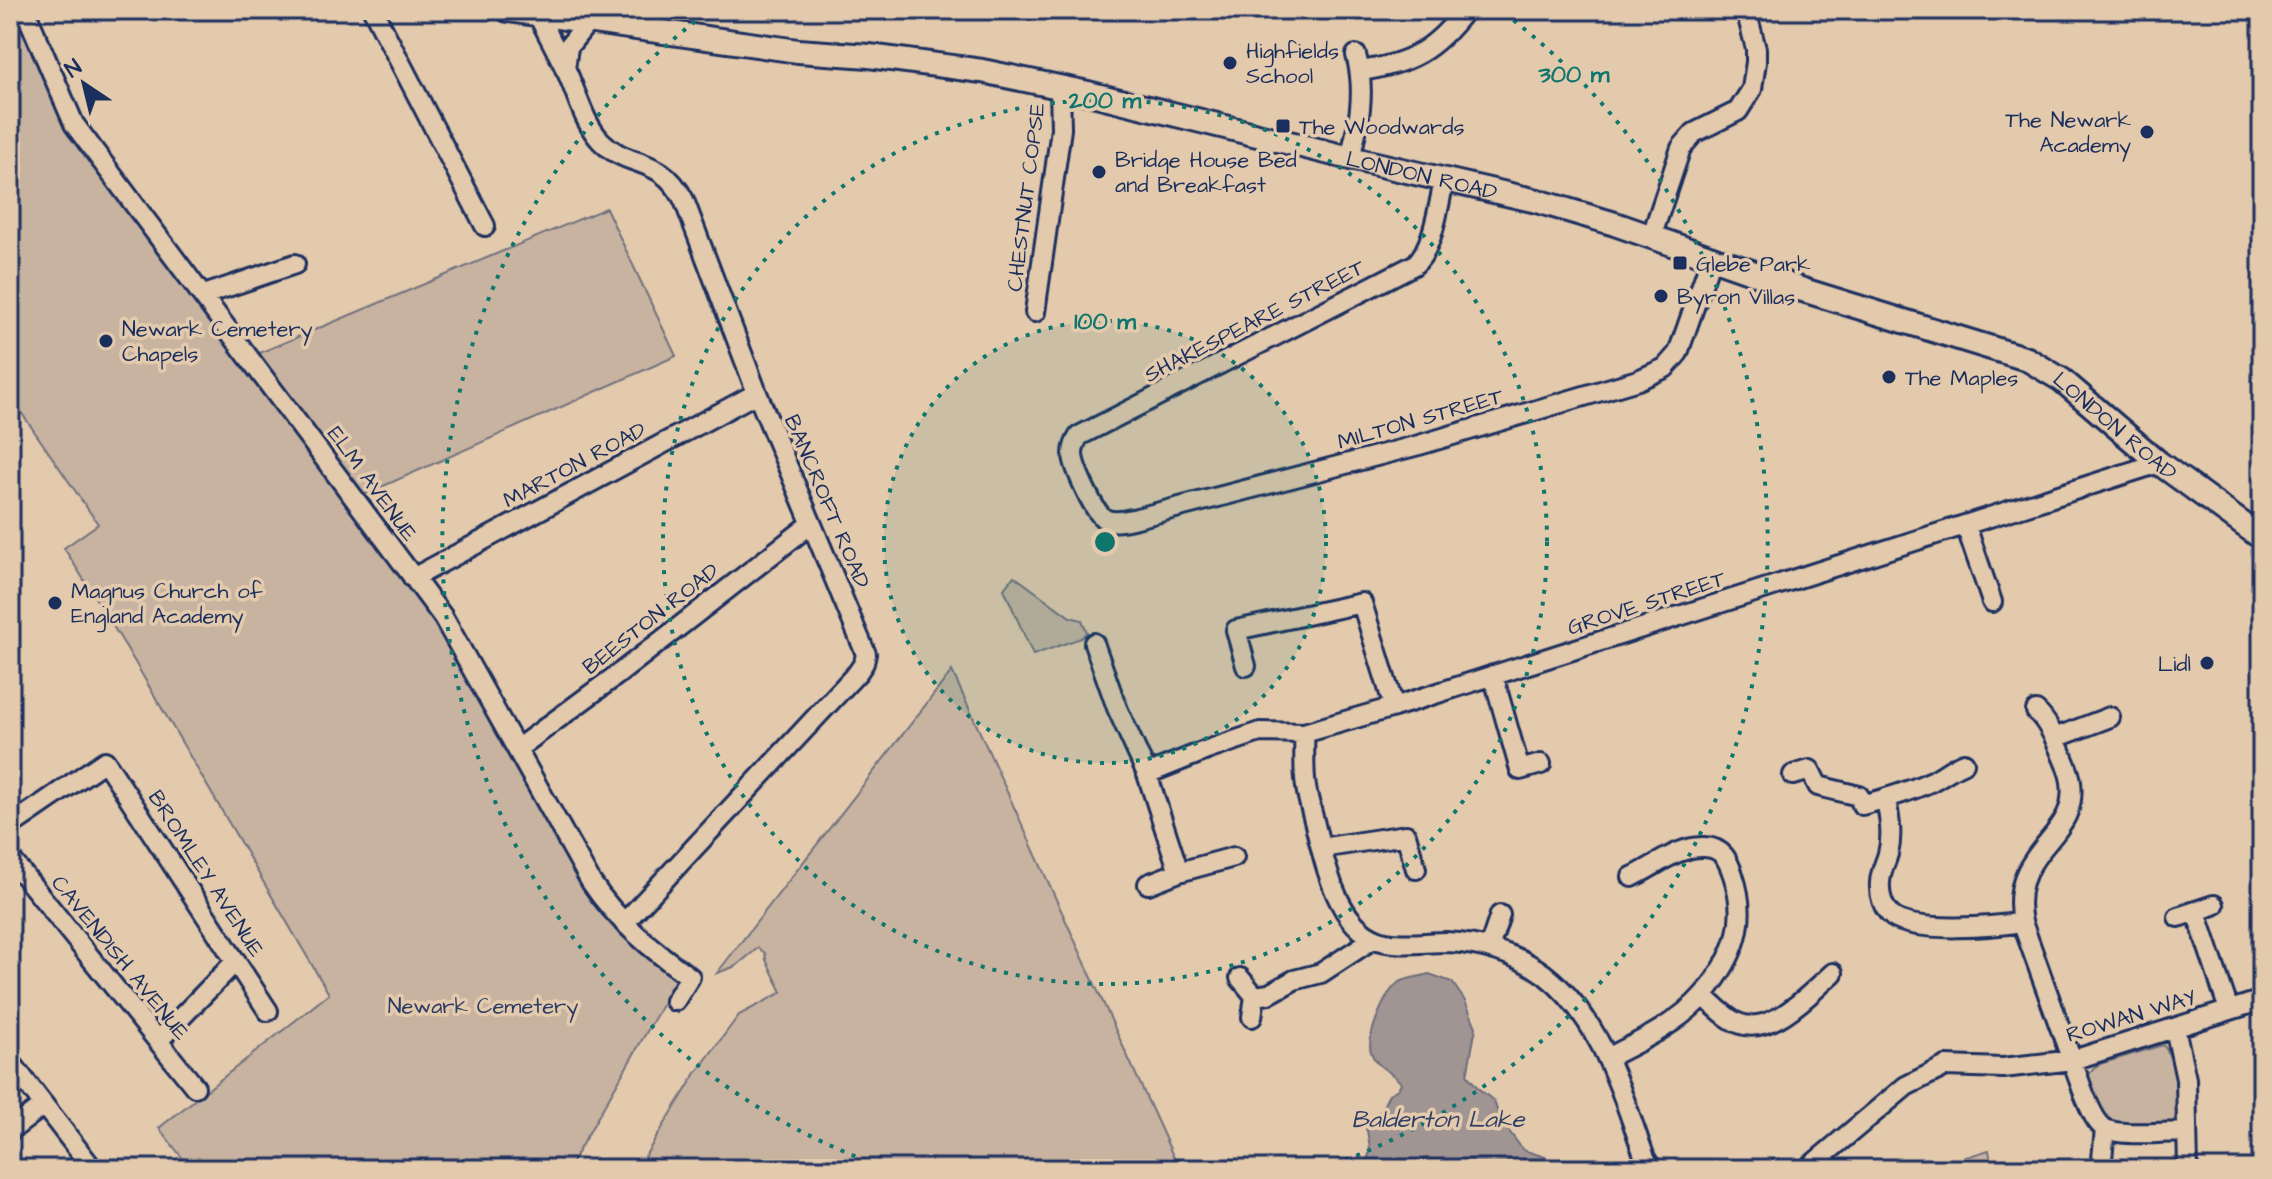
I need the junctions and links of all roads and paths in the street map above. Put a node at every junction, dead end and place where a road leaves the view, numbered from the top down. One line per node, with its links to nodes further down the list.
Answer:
1 (25, 10): 16 (street, ELM AVENUE)
2 (373, 10): 12 (street)
3 (508, 10): 6 (main road, LONDON ROAD)
4 (1465, 10): 10 (street)
5 (1746, 10): 13 (street)
6 (538, 15): 7 (main road, LONDON ROAD); 8 (street, BANCROFT ROAD)
7 (588, 22): 8 (street); 9 (main road, LONDON ROAD)
8 (565, 69): 18 (street, BANCROFT ROAD)
9 (1060, 88): 10 (main road, LONDON ROAD); 17 (street, CHESTNUT COPSE)
10 (1350, 158): 11 (main road, LONDON ROAD)
11 (1444, 180): 13 (main road, LONDON ROAD); 20 (street, SHAKESPEARE STREET)
12 (485, 226)
13 (1652, 235): 14 (main road, LONDON ROAD)
14 (1712, 256): 19 (main road, LONDON ROAD); 20 (street, MILTON STREET)
15 (295, 264): 16 (street)
16 (204, 295): 24 (street, ELM AVENUE)
17 (1035, 312)
18 (757, 393): 21 (street, BANCROFT ROAD); 24 (street, MARTON ROAD)
19 (2159, 463): 22 (street, GROVE STREET); 23 (main road, LONDON ROAD)
20 (1084, 485)
21 (811, 524): 36 (street, BEESTON ROAD); 53 (street, BANCROFT ROAD)
22 (1966, 526): 26 (street); 30 (street, GROVE STREET)
23 (2262, 538)
24 (413, 578): 36 (street, ELM AVENUE)
25 (1381, 597): 27 (street)
26 (1992, 602)
27 (1362, 603): 29 (street); 31 (street)
28 (1094, 643): 39 (street)
29 (1246, 666)
30 (1493, 675): 31 (street, GROVE STREET); 38 (street)
31 (1394, 707): 34 (street, GROVE STREET)
32 (2036, 711): 35 (street)
33 (2110, 717): 35 (street)
34 (1304, 733): 39 (street, GROVE STREET); 43 (street)
35 (2055, 738): 52 (street)
36 (517, 749): 53 (street, ELM AVENUE)
37 (1964, 763): 41 (street)
38 (1541, 764)
39 (1147, 774): 47 (street)
40 (1793, 775): 41 (street)
41 (1886, 798): 52 (street)
42 (10, 826): 56 (street, BROMLEY AVENUE)
43 (1321, 848): 46 (street); 54 (street)
44 (1234, 857): 47 (street)
45 (10, 858): 67 (street, CAVENDISH AVENUE)
46 (1416, 869)
47 (1179, 872): 49 (street)
48 (1632, 877): 59 (street)
49 (1148, 884)
50 (2196, 911): 63 (street)
51 (1500, 915): 55 (street)
52 (2022, 922): 69 (street)
53 (624, 923): 62 (street, ELM AVENUE)
54 (1373, 939): 55 (street); 60 (street)
55 (1489, 948): 68 (street)
56 (236, 961): 64 (street, BROMLEY AVENUE); 67 (street)
57 (1240, 978): 60 (street)
58 (1829, 981): 59 (street)
59 (1703, 995): 68 (street)
60 (1255, 996): 65 (street)
61 (2262, 1000): 63 (street, ROWAN WAY)
62 (675, 1001)
63 (2229, 1010): 66 (street, ROWAN WAY)
64 (268, 1011)
65 (1252, 1017)
66 (2175, 1028): 69 (street, ROWAN WAY); 75 (street)
67 (158, 1041): 71 (street, CAVENDISH AVENUE)
68 (1607, 1058): 78 (street)
69 (2073, 1060): 73 (street); 79 (street, ROWAN WAY)
70 (10, 1061): 72 (street)
71 (195, 1087)
72 (44, 1105): 74 (street); 77 (street)
73 (2105, 1129): 75 (street); 76 (street)
74 (10, 1131)
75 (2187, 1132): 80 (street)
76 (2102, 1159)
77 (93, 1169)
78 (1652, 1169)
79 (1807, 1169)
80 (2188, 1169)

